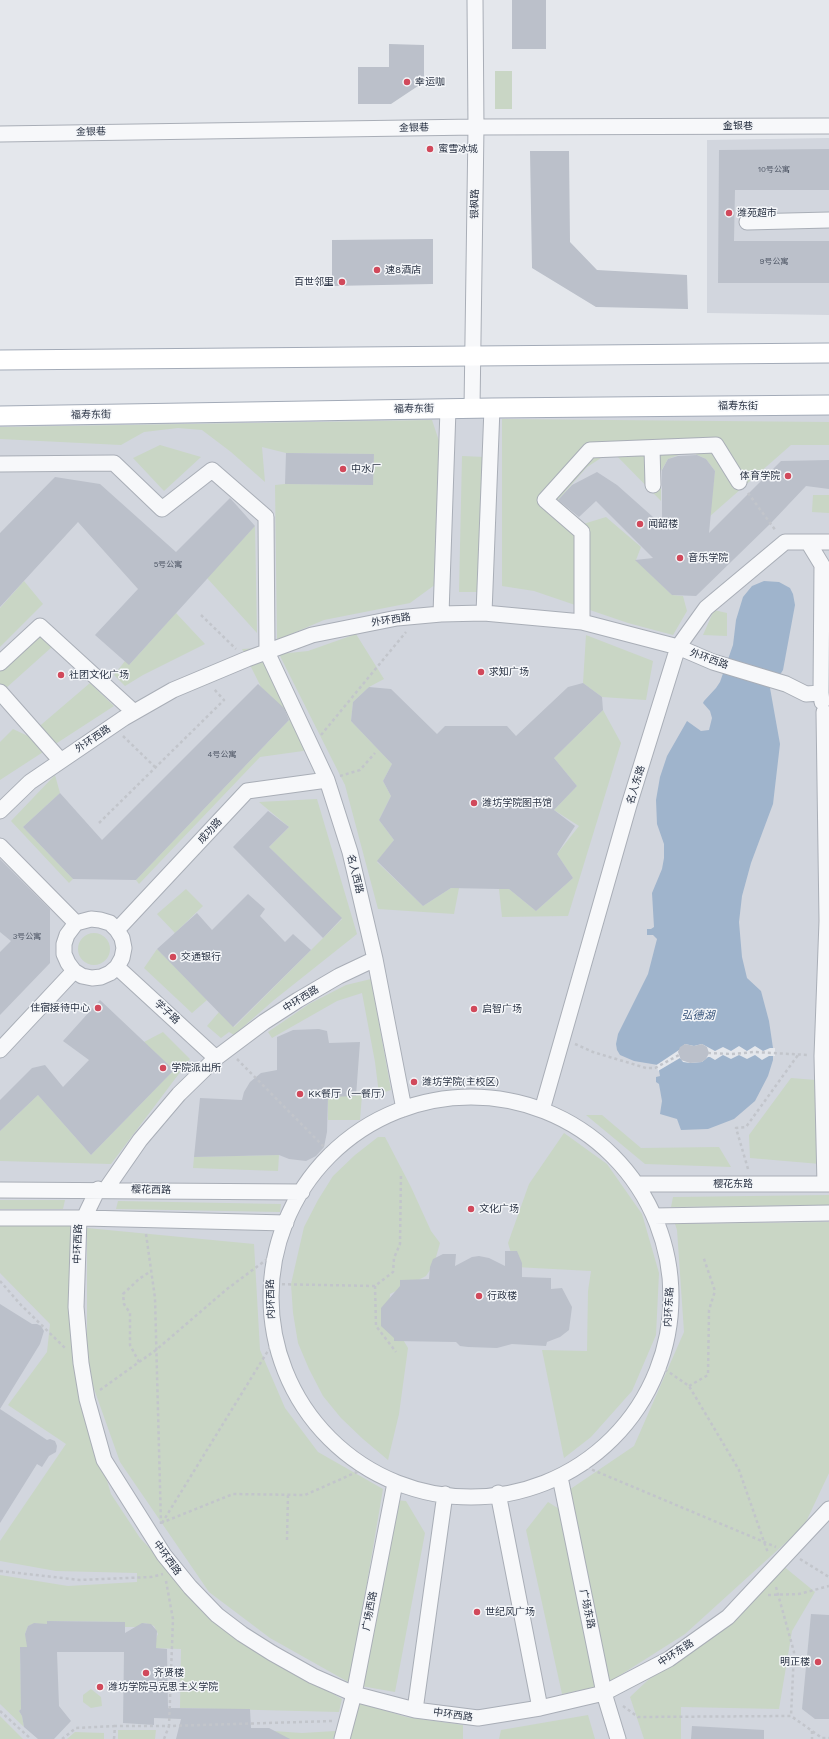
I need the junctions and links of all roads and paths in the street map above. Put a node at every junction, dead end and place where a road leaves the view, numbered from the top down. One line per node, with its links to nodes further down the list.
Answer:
1 (475, 0): 3 (street, 银枫路)
2 (829, 126): 3 (street, 金银巷)
3 (476, 127): 4 (street, 金银巷); 8 (street, 银枫路)
4 (0, 134)
5 (829, 220): 6 (street)
6 (747, 222)
7 (829, 353): 8 (main road)
8 (474, 356): 9 (main road); 11 (street, 银枫路)
9 (0, 360)
10 (829, 406): 12 (main road, 福寿东街)
11 (472, 408): 12 (main road, 福寿东街); 13 (main road, 福寿东街)
12 (492, 408): 22 (street)
13 (448, 409): 14 (main road, 福寿东街); 23 (street)
14 (0, 416)
15 (652, 448): 17 (street); 18 (street); 26 (street)
16 (0, 464): 28 (street)
17 (739, 482): 19 (path)
18 (653, 485)
19 (785, 542): 20 (street); 27 (street, 名人东路)
20 (808, 542): 21 (street); 33 (street)
21 (829, 542)
22 (484, 613): 23 (street, 外环西路); 26 (street, 外环西路)
23 (441, 614): 25 (street, 外环西路)
24 (201, 615): 29 (path)
25 (419, 616): 28 (street, 外环西路); 37 (path)
26 (582, 622): 27 (street, 外环西路)
27 (678, 648): 33 (street, 外环西路); 50 (street, 名人东路)
28 (267, 652): 29 (street, 外环西路); 37 (street, 名人西路)
29 (247, 659): 31 (street, 外环西路)
30 (0, 662): 34 (street)
31 (204, 677): 34 (street, 外环西路); 40 (path)
32 (0, 692): 39 (street)
33 (821, 693): 35 (street)
34 (134, 712): 36 (street, 外环西路)
35 (827, 712): 56 (street)
36 (112, 726): 39 (street, 外环西路); 40 (path)
37 (314, 751): 41 (street, 名人西路)
38 (375, 753): 41 (path)
39 (61, 761): 42 (street, 外环西路)
40 (156, 768): 43 (path)
41 (327, 780): 46 (street, 成功路); 47 (street, 名人西路)
42 (0, 811)
43 (99, 823)
44 (0, 846): 45 (street)
45 (76, 923): 46 (street); 49 (street)
46 (117, 930): 48 (street)
47 (375, 959): 52 (street, 中环西路); 58 (street, 名人西路)
48 (117, 967): 49 (street); 52 (street, 学子路)
49 (74, 971): 51 (street)
50 (562, 1038): 55 (path); 59 (street, 名人东路)
51 (0, 1050)
52 (221, 1053): 61 (path); 66 (street, 中环西路)
53 (708, 1053): 54 (path)
54 (798, 1055): 56 (path); 64 (path)
55 (679, 1056)
56 (822, 1056): 60 (street)
57 (479, 1099): 58 (street, 内环西路); 59 (street, 内环东路)
58 (404, 1109): 61 (street, 内环西路)
59 (542, 1110): 63 (street, 内环东路)
60 (826, 1142): 65 (street)
61 (331, 1154): 68 (street, 内环西路)
62 (401, 1173): 80 (path)
63 (638, 1184): 64 (street, 樱花东路); 70 (street, 内环东路)
64 (752, 1184): 65 (street, 樱花东路)
65 (827, 1184)
66 (102, 1189): 67 (street, 樱花西路); 68 (street, 樱花西路); 72 (street, 中环西路)
67 (0, 1190)
68 (302, 1192): 74 (street, 内环西路)
69 (829, 1213): 70 (street)
70 (654, 1216): 86 (street, 内环东路)
71 (0, 1218): 72 (street)
72 (82, 1218): 73 (street); 85 (street, 中环西路)
73 (144, 1219): 74 (street); 77 (path)
74 (286, 1223): 75 (street, 内环西路)
75 (274, 1254): 79 (street, 内环西路); 82 (path)
76 (703, 1256): 87 (path)
77 (152, 1271): 82 (path); 84 (path)
78 (0, 1281): 85 (path)
79 (270, 1284): 80 (path); 81 (street, 内环西路)
80 (375, 1286): 83 (path)
81 (274, 1341): 90 (street, 内环西路); 97 (path)
82 (156, 1350): 84 (path); 97 (path)
83 (396, 1352)
84 (139, 1362): 88 (path)
85 (81, 1363): 88 (street, 中环西路)
86 (660, 1366): 87 (path); 89 (street, 内环东路)
87 (689, 1386): 99 (path)
88 (87, 1399): 101 (street, 中环西路)
89 (581, 1465): 91 (street, 内环东路); 99 (path)
90 (366, 1468): 92 (street, 内环西路); 94 (path)
91 (560, 1477): 93 (street, 内环东路); 108 (street, 广场东路)
92 (395, 1483): 95 (street, 内环西路); 109 (street, 广场西路)
93 (498, 1493): 95 (street, 内环东路); 110 (street)
94 (288, 1494): 97 (path); 98 (path)
95 (452, 1494): 111 (street)
96 (829, 1509): 100 (street, 中环东路)
97 (161, 1523): 101 (path)
98 (287, 1540)
99 (766, 1543): 100 (path); 102 (path)
100 (788, 1552): 102 (street, 中环东路); 104 (path)
101 (164, 1555): 109 (street, 中环西路)
102 (772, 1570): 106 (path); 107 (street, 中环东路)
103 (0, 1571): 117 (path)
104 (829, 1578)
105 (829, 1586): 106 (path)
106 (778, 1595): 107 (path); 113 (path)
107 (748, 1596): 108 (street, 中环东路)
108 (604, 1693): 110 (street, 中环东路); 113 (path); 125 (street, 广场东路)
109 (354, 1694): 111 (street, 中环西路); 124 (street, 广场西路)
110 (540, 1708): 114 (street, 中环东路)
111 (415, 1710): 114 (street, 中环西路)
112 (0, 1711): 120 (path)
113 (791, 1716): 118 (path)
114 (478, 1718)
115 (340, 1720): 117 (path)
116 (115, 1726): 117 (path); 121 (path); 122 (path)
117 (169, 1726): 123 (path)
118 (812, 1731): 119 (path); 126 (path)
119 (829, 1738)
120 (31, 1739)
121 (62, 1739)
122 (114, 1739)
123 (164, 1739)
124 (342, 1739)
125 (618, 1739)
126 (812, 1739)

